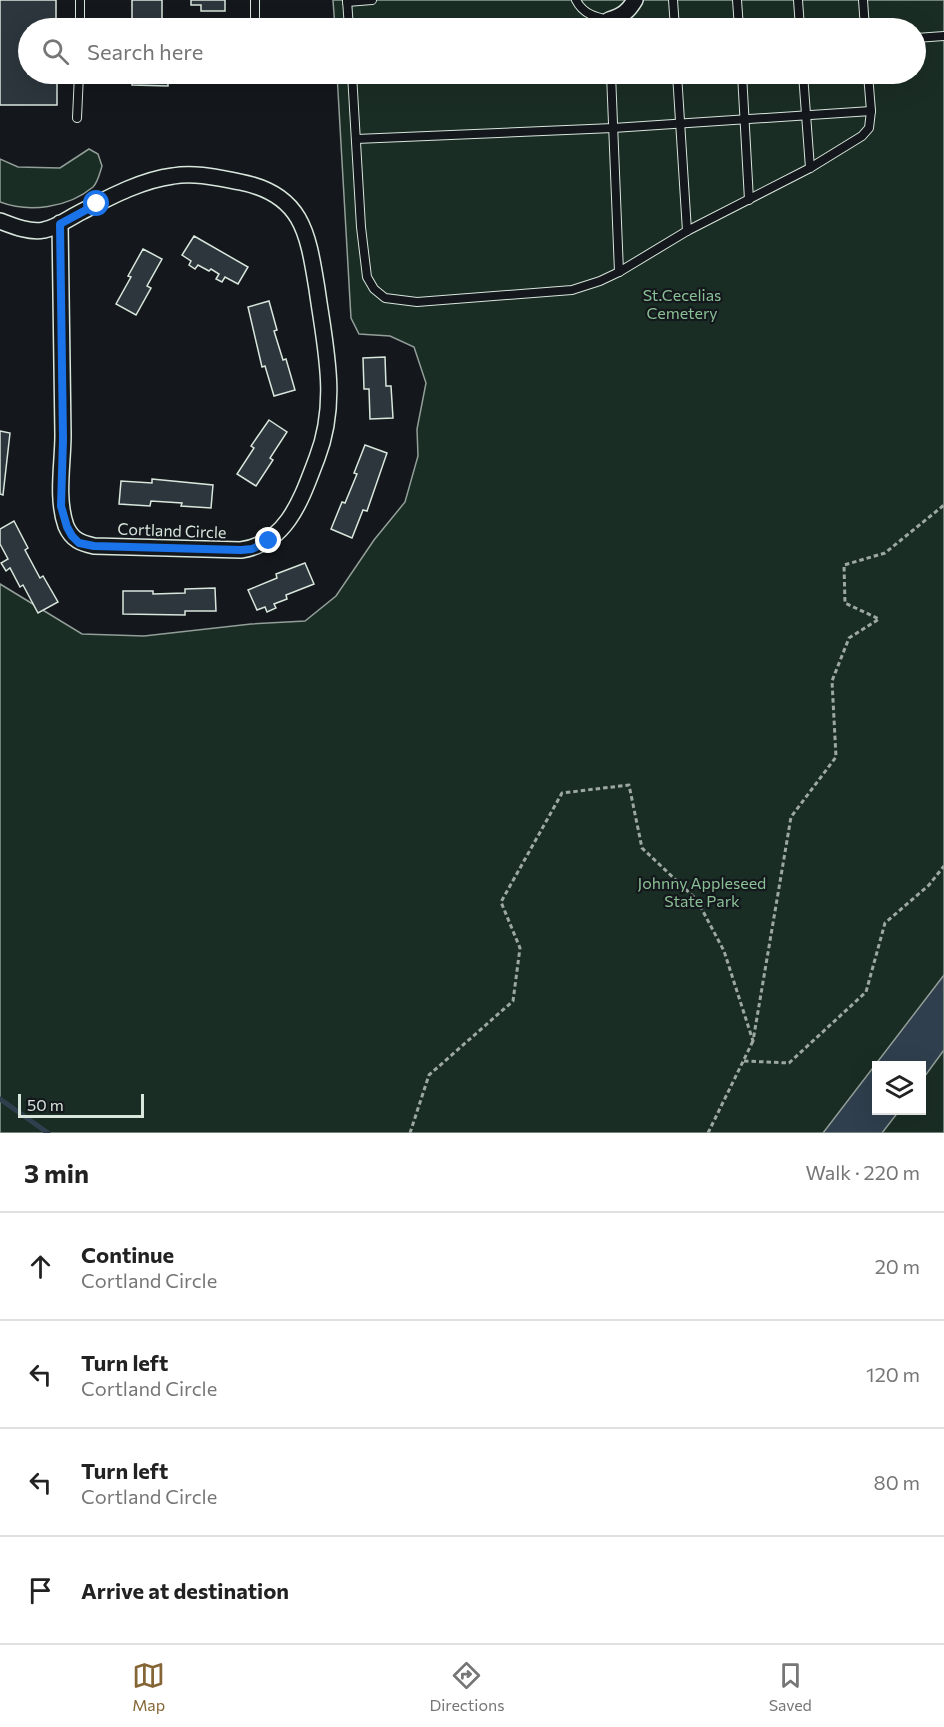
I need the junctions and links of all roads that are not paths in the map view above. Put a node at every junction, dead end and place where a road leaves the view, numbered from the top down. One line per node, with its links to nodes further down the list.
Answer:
1 (80, 0): 11 (lane)
2 (255, 0): 12 (lane)
3 (372, 0): 10 (lane)
4 (576, 0): 14 (lane)
5 (635, 0): 15 (street)
6 (673, 0): 16 (lane)
7 (738, 0): 17 (lane)
8 (798, 0): 18 (lane)
9 (863, 0): 19 (lane)
10 (347, 1): 13 (lane)
11 (80, 18)
12 (255, 18)
13 (348, 18)
14 (596, 18)
15 (619, 18)
16 (674, 18)
17 (739, 18)
18 (799, 18)
19 (864, 18)
20 (944, 36): 21 (lane)
21 (926, 37)
22 (79, 84): 31 (lane)
23 (353, 84): 35 (lane)
24 (611, 84): 34 (lane)
25 (678, 84): 33 (lane)
26 (743, 84): 32 (lane)
27 (804, 84): 30 (lane)
28 (869, 84): 29 (lane)
29 (871, 111): 30 (lane); 36 (lane)
30 (806, 114): 32 (lane); 36 (lane)
31 (77, 118)
32 (745, 119): 33 (lane); 37 (lane)
33 (680, 123): 34 (lane); 40 (lane)
34 (613, 128): 35 (lane); 41 (lane)
35 (356, 139): 41 (lane)
36 (810, 168): 37 (lane)
37 (749, 200): 40 (lane)
38 (0, 221): 39 (street, Cortland Circle)
39 (60, 224): 39 (street, Cortland Circle)
40 (687, 231): 41 (lane)
41 (620, 272)

